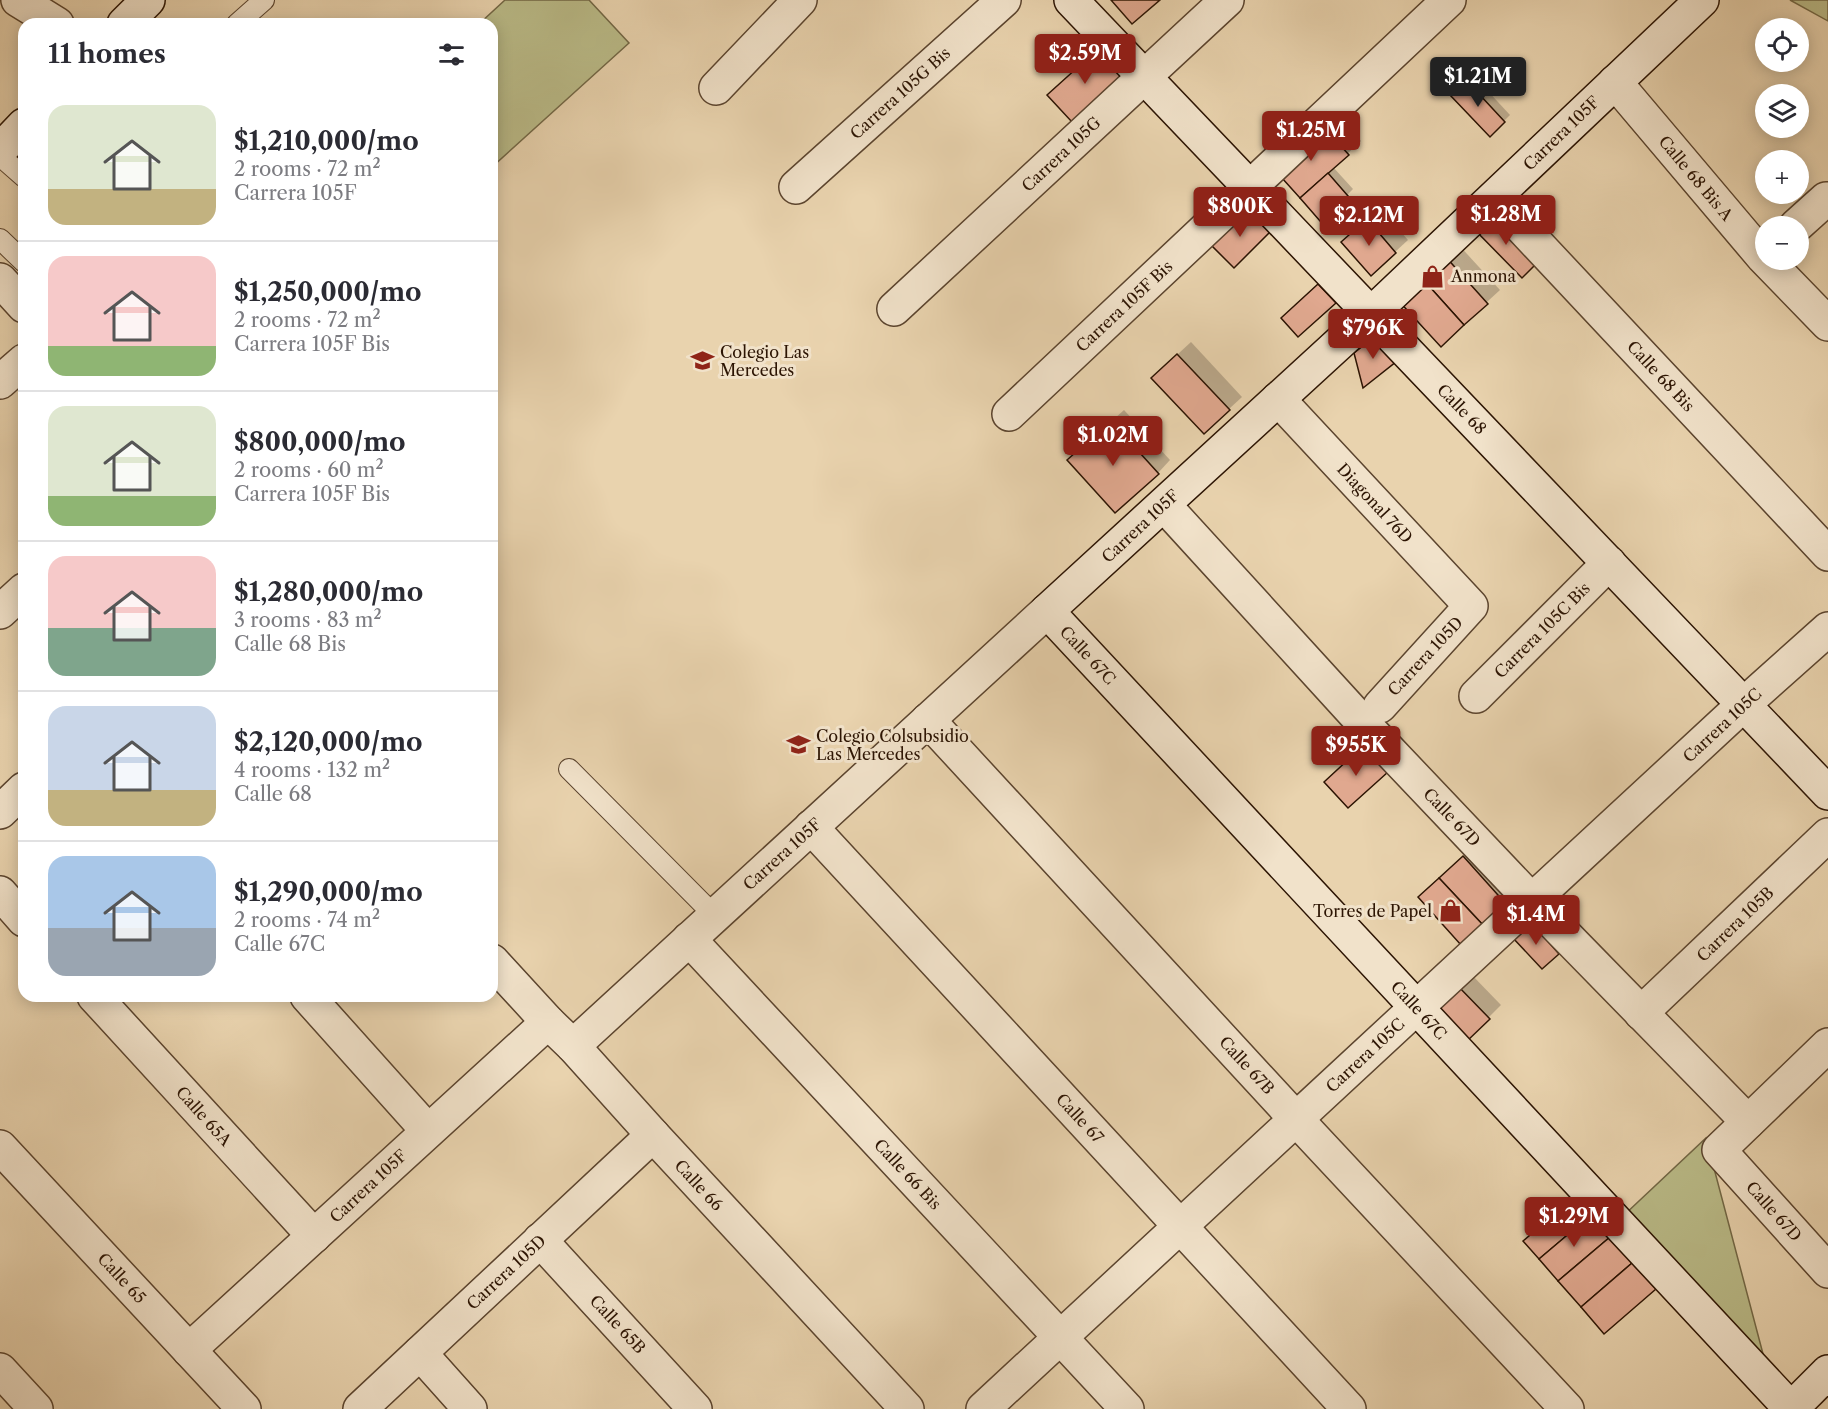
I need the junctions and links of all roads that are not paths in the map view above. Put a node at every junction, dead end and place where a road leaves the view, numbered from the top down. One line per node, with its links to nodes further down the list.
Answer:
1 (18, 0): 10 (street)
2 (148, 0): 11 (street)
3 (264, 0): 12 (lane)
4 (800, 0): 15 (street)
5 (1004, 0): 20 (street, Carrera 105G Bis)
6 (1071, 0): 13 (street, Calle 68)
7 (1227, 0): 13 (street, Carrera 105G)
8 (1449, 0): 21 (street, Carrera 105F Bis)
9 (1702, 0): 14 (street, Carrera 105F)
10 (47, 18)
11 (130, 18)
12 (244, 18)
13 (1144, 77): 21 (street, Calle 68); 31 (street, Carrera 105G)
14 (1615, 82): 22 (street, Carrera 105F); 26 (street, Calle 68 Bis A)
15 (716, 88)
16 (18, 131): 17 (street)
17 (0, 150)
18 (0, 156): 19 (lane)
19 (18, 172)
20 (796, 187)
21 (1250, 187): 32 (street, Calle 68); 37 (street, Carrera 105F Bis)
22 (1494, 198): 32 (street, Carrera 105F); 39 (street, Calle 68 Bis)
23 (1826, 199): 24 (street)
24 (1807, 216)
25 (0, 239): 27 (lane)
26 (1755, 245)
27 (18, 256)
28 (1778, 270): 33 (street, Calle 68 Bis A)
29 (0, 280): 30 (street)
30 (18, 300)
31 (894, 309)
32 (1371, 314): 36 (street, Carrera 105F); 40 (street, Calle 68)
33 (1828, 324)
34 (18, 366): 35 (street)
35 (0, 382)
36 (1278, 399): 38 (street, Carrera 105F); 42 (street, Diagonal 76D)
37 (1009, 414)
38 (1164, 505): 43 (street, Carrera 105F); 57 (street, Calle 67D)
39 (1828, 554)
40 (1609, 564): 46 (street, Carrera 105C Bis); 47 (street, Calle 68)
41 (18, 596): 44 (street)
42 (1471, 606): 48 (street, Carrera 105D)
43 (1047, 611): 49 (street, Carrera 105F); 64 (street, Calle 67C)
44 (0, 612)
45 (1828, 629): 47 (street, Carrera 105C)
46 (1476, 696)
47 (1743, 705): 51 (street, Calle 68); 57 (street, Carrera 105C)
48 (1380, 706)
49 (928, 720): 54 (street, Carrera 105F); 69 (street, Calle 67B)
50 (568, 769): 59 (lane)
51 (1828, 793)
52 (18, 795): 53 (street)
53 (0, 813)
54 (811, 827): 59 (street, Carrera 105F); 74 (street, Calle 67)
55 (1828, 835): 65 (street, Carrera 105B)
56 (0, 893): 58 (street)
57 (1532, 901): 64 (street, Carrera 105C); 65 (street, Calle 67D)
58 (18, 913)
59 (714, 915): 60 (street, Carrera 105F)
60 (689, 939): 67 (street, Carrera 105F); 78 (street, Calle 66 Bis)
61 (498, 968): 66 (street, Calle 66)
62 (100, 1002): 75 (street, Calle 65A)
63 (312, 1002): 71 (street)
64 (1416, 1007): 69 (street, Carrera 105C); 93 (street, Calle 67C)
65 (1641, 1013): 70 (street, Calle 67D)
66 (548, 1022): 67 (street, Calle 66); 71 (street, Carrera 105F)
67 (573, 1046): 72 (street, Calle 66)
68 (1828, 1046): 70 (street)
69 (1296, 1119): 74 (street, Carrera 105C); 92 (street, Calle 67B)
70 (1748, 1122): 77 (street, Calle 67D)
71 (428, 1131): 75 (street, Carrera 105F)
72 (653, 1135): 76 (street, Carrera 105D); 88 (street, Calle 66)
73 (0, 1147): 79 (street, Calle 65)
74 (1180, 1226): 78 (street, Carrera 105C); 91 (street, Calle 67)
75 (314, 1236): 79 (street, Carrera 105F)
76 (540, 1240): 80 (street, Carrera 105D); 87 (street, Calle 65B)
77 (1828, 1271)
78 (1060, 1338): 89 (street, Carrera 105C); 90 (street, Calle 66 Bis)
79 (189, 1350): 84 (street, Calle 65)
80 (420, 1353): 85 (street, Carrera 105D); 86 (street)
81 (0, 1370): 83 (street)
82 (1828, 1372): 93 (street)
83 (36, 1409)
84 (244, 1409)
85 (360, 1409)
86 (470, 1409)
87 (695, 1409)
88 (908, 1409)
89 (982, 1409)
90 (1127, 1409)
91 (1349, 1409)
92 (1568, 1409)
93 (1791, 1409)

